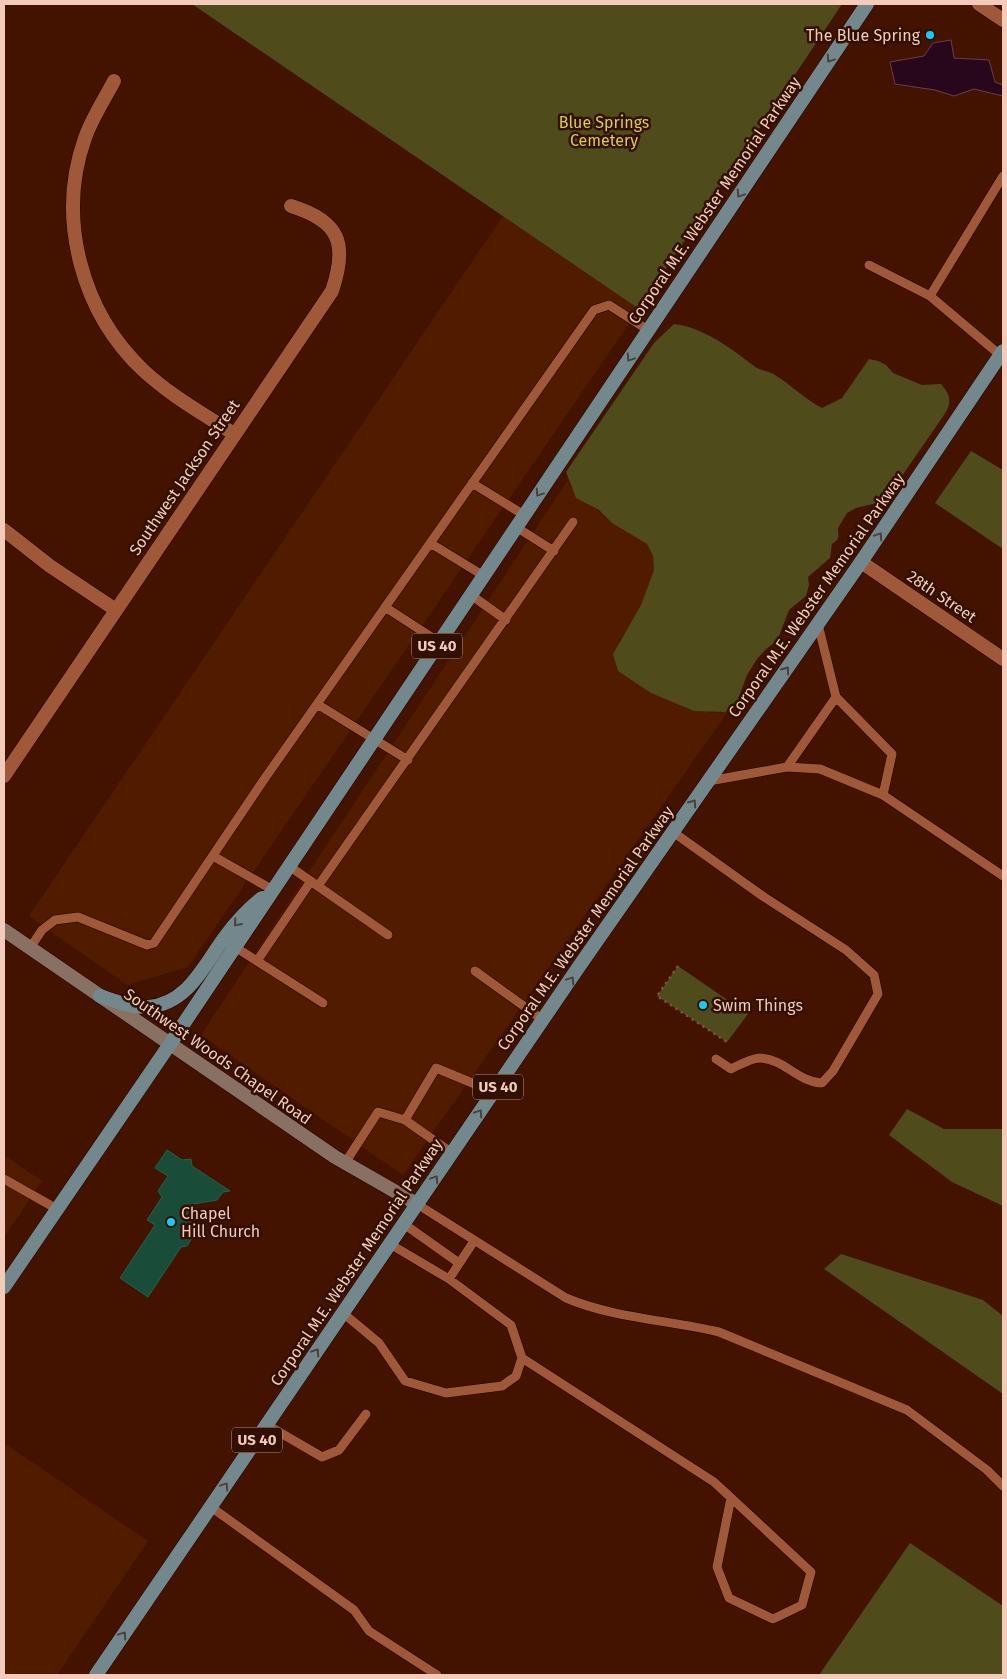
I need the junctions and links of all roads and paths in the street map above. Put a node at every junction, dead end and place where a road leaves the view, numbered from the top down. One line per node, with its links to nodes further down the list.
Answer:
1 (867, 4): 9 (main road, Corporal M.E. Webster Memorial Parkway / US 40, one-way to 9)
2 (978, 4): 3 (street)
3 (1003, 20)
4 (114, 81): 11 (street)
5 (1003, 176): 8 (lane)
6 (291, 206): 11 (street, Southwest Jackson Street)
7 (869, 265): 8 (lane)
8 (930, 296): 10 (lane)
9 (648, 330): 12 (lane); 13 (main road, Corporal M.E. Webster Memorial Parkway / US 40, one-way to 13)
10 (1002, 353): 19 (main road, Corporal M.E. Webster Memorial Parkway / US 40, one-way to 10)
11 (234, 434): 23 (street, Southwest Jackson Street)
12 (472, 483): 13 (lane); 17 (lane)
13 (524, 515): 15 (main road, Corporal M.E. Webster Memorial Parkway / US 40)
14 (574, 522): 18 (lane)
15 (516, 527): 18 (lane); 20 (main road, Corporal M.E. Webster Memorial Parkway / US 40)
16 (4, 530): 23 (street)
17 (430, 543): 20 (lane); 22 (lane)
18 (554, 551): 24 (lane)
19 (861, 562): 25 (main road, Corporal M.E. Webster Memorial Parkway / US 40); 27 (street, 28th Street)
20 (484, 576): 21 (main road, Corporal M.E. Webster Memorial Parkway / US 40)
21 (471, 595): 24 (lane); 26 (main road, Corporal M.E. Webster Memorial Parkway / US 40)
22 (385, 607): 26 (lane); 29 (lane)
23 (116, 610): 33 (street, Southwest Jackson Street)
24 (506, 620): 31 (lane)
25 (818, 624): 28 (lane); 34 (main road, Corporal M.E. Webster Memorial Parkway / US 40, one-way to 25)
26 (439, 642): 30 (main road, Corporal M.E. Webster Memorial Parkway / US 40)
27 (1003, 659)
28 (836, 697): 32 (lane); 35 (lane)
29 (317, 704): 30 (lane); 37 (lane)
30 (374, 739): 31 (lane); 38 (main road, Corporal M.E. Webster Memorial Parkway / US 40)
31 (408, 760): 40 (lane)
32 (787, 767): 34 (lane); 35 (lane)
33 (4, 776)
34 (709, 781): 36 (main road, Corporal M.E. Webster Memorial Parkway / US 40, one-way to 34)
35 (882, 796): 39 (lane)
36 (673, 832): 51 (main road, Corporal M.E. Webster Memorial Parkway / US 40, one-way to 36); 54 (lane)
37 (213, 856): 41 (lane); 45 (lane)
38 (289, 866): 40 (lane); 41 (main road, Corporal M.E. Webster Memorial Parkway / US 40)
39 (1003, 876)
40 (315, 883): 43 (lane); 46 (lane)
41 (273, 890): 44 (main road, Corporal M.E. Webster Memorial Parkway / US 40); 49 (main road, one-way to 49)
42 (4, 930): 45 (main road, Southwest Woods Chapel Road)
43 (388, 935)
44 (235, 947): 46 (lane); 53 (main road, Corporal M.E. Webster Memorial Parkway / US 40)
45 (30, 948): 49 (main road, Southwest Woods Chapel Road)
46 (257, 961): 50 (lane)
47 (678, 966): 52 (path)
48 (474, 971): 51 (lane)
49 (100, 996): 53 (main road, Southwest Woods Chapel Road)
50 (323, 1003)
51 (543, 1020): 55 (main road, Corporal M.E. Webster Memorial Parkway / US 40)
52 (727, 1042)
53 (170, 1044): 58 (main road, Southwest Woods Chapel Road); 61 (main road, Corporal M.E. Webster Memorial Parkway / US 40)
54 (716, 1059)
55 (494, 1092): 56 (lane); 57 (main road, Corporal M.E. Webster Memorial Parkway / US 40, one-way to 55)
56 (405, 1120): 57 (lane); 58 (lane)
57 (452, 1153): 60 (main road, Corporal M.E. Webster Memorial Parkway / US 40, one-way to 57)
58 (345, 1163): 60 (main road, Southwest Woods Chapel Road)
59 (4, 1180): 61 (lane)
60 (417, 1204): 62 (main road, Corporal M.E. Webster Memorial Parkway / US 40); 63 (lane)
61 (57, 1209): 67 (main road, Corporal M.E. Webster Memorial Parkway / US 40)
62 (404, 1224): 64 (main road, Corporal M.E. Webster Memorial Parkway / US 40); 65 (lane)
63 (474, 1241): 65 (lane); 72 (lane)
64 (390, 1244): 66 (lane); 68 (main road, Corporal M.E. Webster Memorial Parkway / US 40)
65 (459, 1263): 66 (lane)
66 (449, 1279): 69 (lane)
67 (4, 1287)
68 (343, 1313): 69 (lane); 71 (main road, Corporal M.E. Webster Memorial Parkway / US 40, one-way to 68)
69 (522, 1358): 73 (lane)
70 (366, 1414): 71 (lane)
71 (267, 1424): 74 (main road, Corporal M.E. Webster Memorial Parkway / US 40, one-way to 71)
72 (1003, 1486)
73 (731, 1498): 73 (lane)
74 (211, 1507): 75 (main road, Corporal M.E. Webster Memorial Parkway / US 40, one-way to 74); 76 (lane)
75 (96, 1675)
76 (437, 1675)

